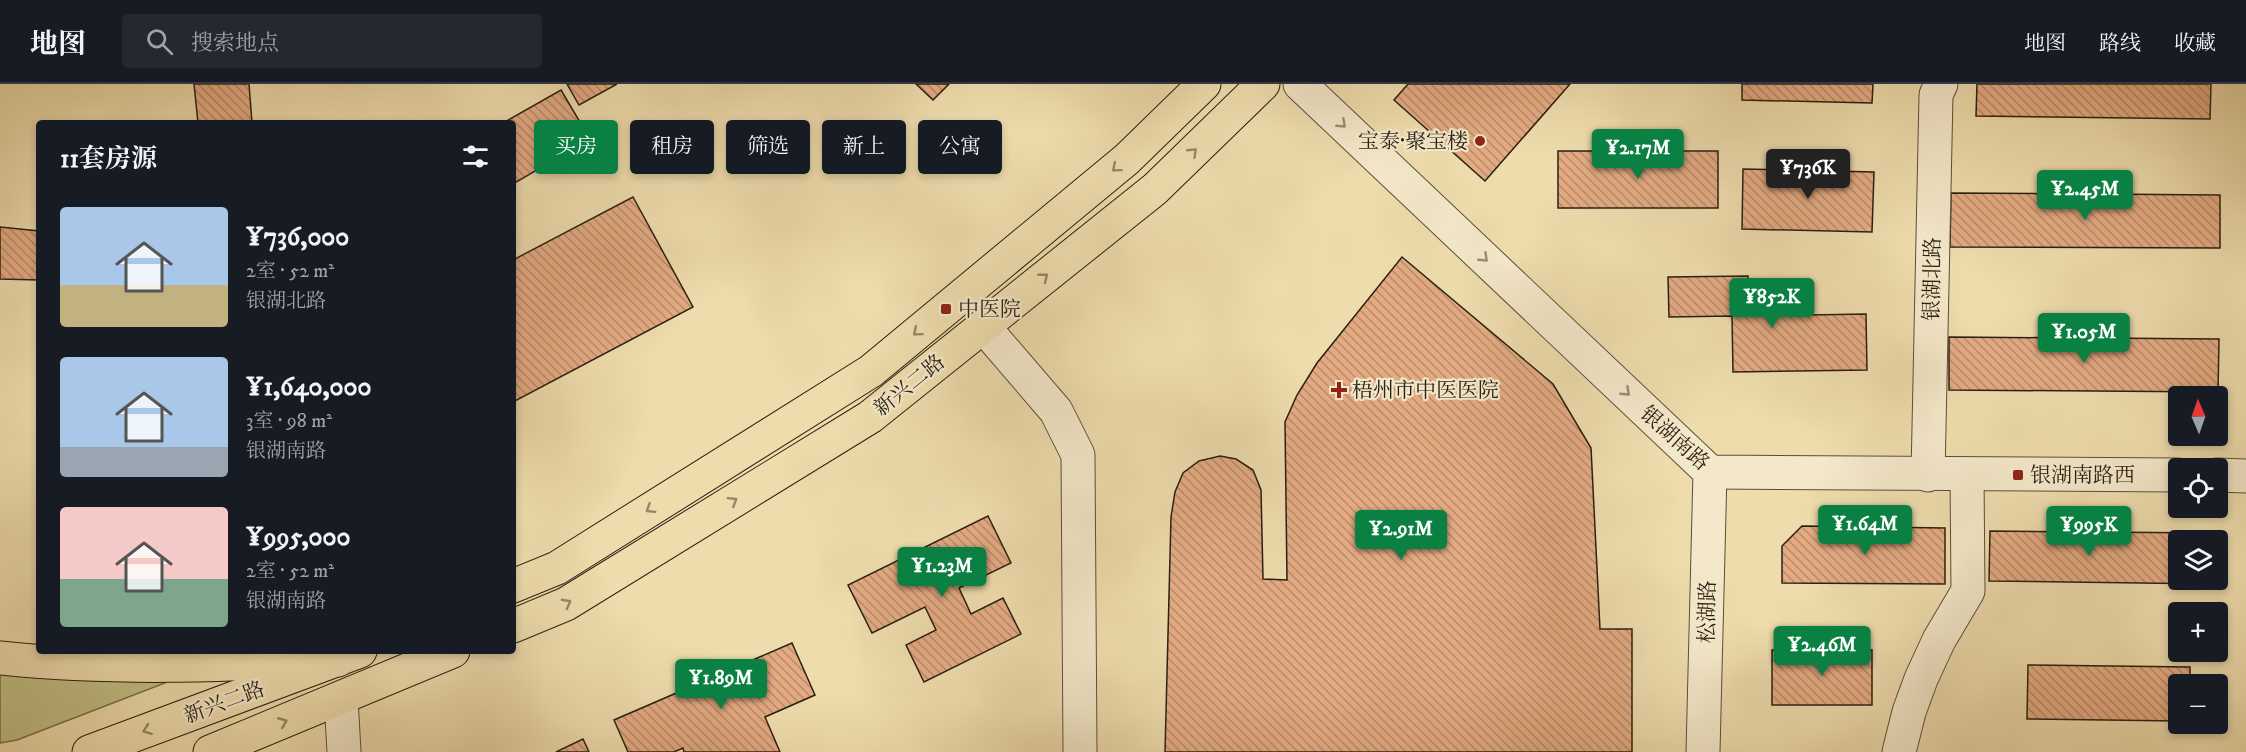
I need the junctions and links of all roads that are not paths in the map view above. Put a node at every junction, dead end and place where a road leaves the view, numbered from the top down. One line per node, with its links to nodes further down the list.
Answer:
1 (1204, 84): 12 (main road, 新兴二路, one-way to 12)
2 (1263, 84): 5 (main road, 新兴二路, one-way to 2)
3 (1300, 84): 6 (street, 银湖南路, one-way to 6)
4 (1941, 84): 7 (street, 银湖北路)
5 (983, 326): 13 (main road, 新兴二路, one-way to 5); 22 (street)
6 (1710, 472): 7 (street, 银湖南路); 23 (street, 松湖路)
7 (1928, 475): 8 (street, 银湖南路)
8 (1967, 475): 9 (street, 银湖南路); 24 (street)
9 (2168, 475)
10 (2228, 476): 11 (street)
11 (2246, 476)
12 (516, 585)
13 (516, 625)
14 (446, 654): 17 (main road, 新兴二路)
15 (349, 656): 16 (main road); 19 (main road, 新兴二路, one-way to 19)
16 (0, 658)
17 (341, 698): 18 (main road, 新兴二路, one-way to 17); 21 (street)
18 (236, 745): 20 (main road, 新兴二路)
19 (89, 752)
20 (210, 752)
21 (344, 752)
22 (1080, 752)
23 (1703, 752)
24 (1899, 752)

